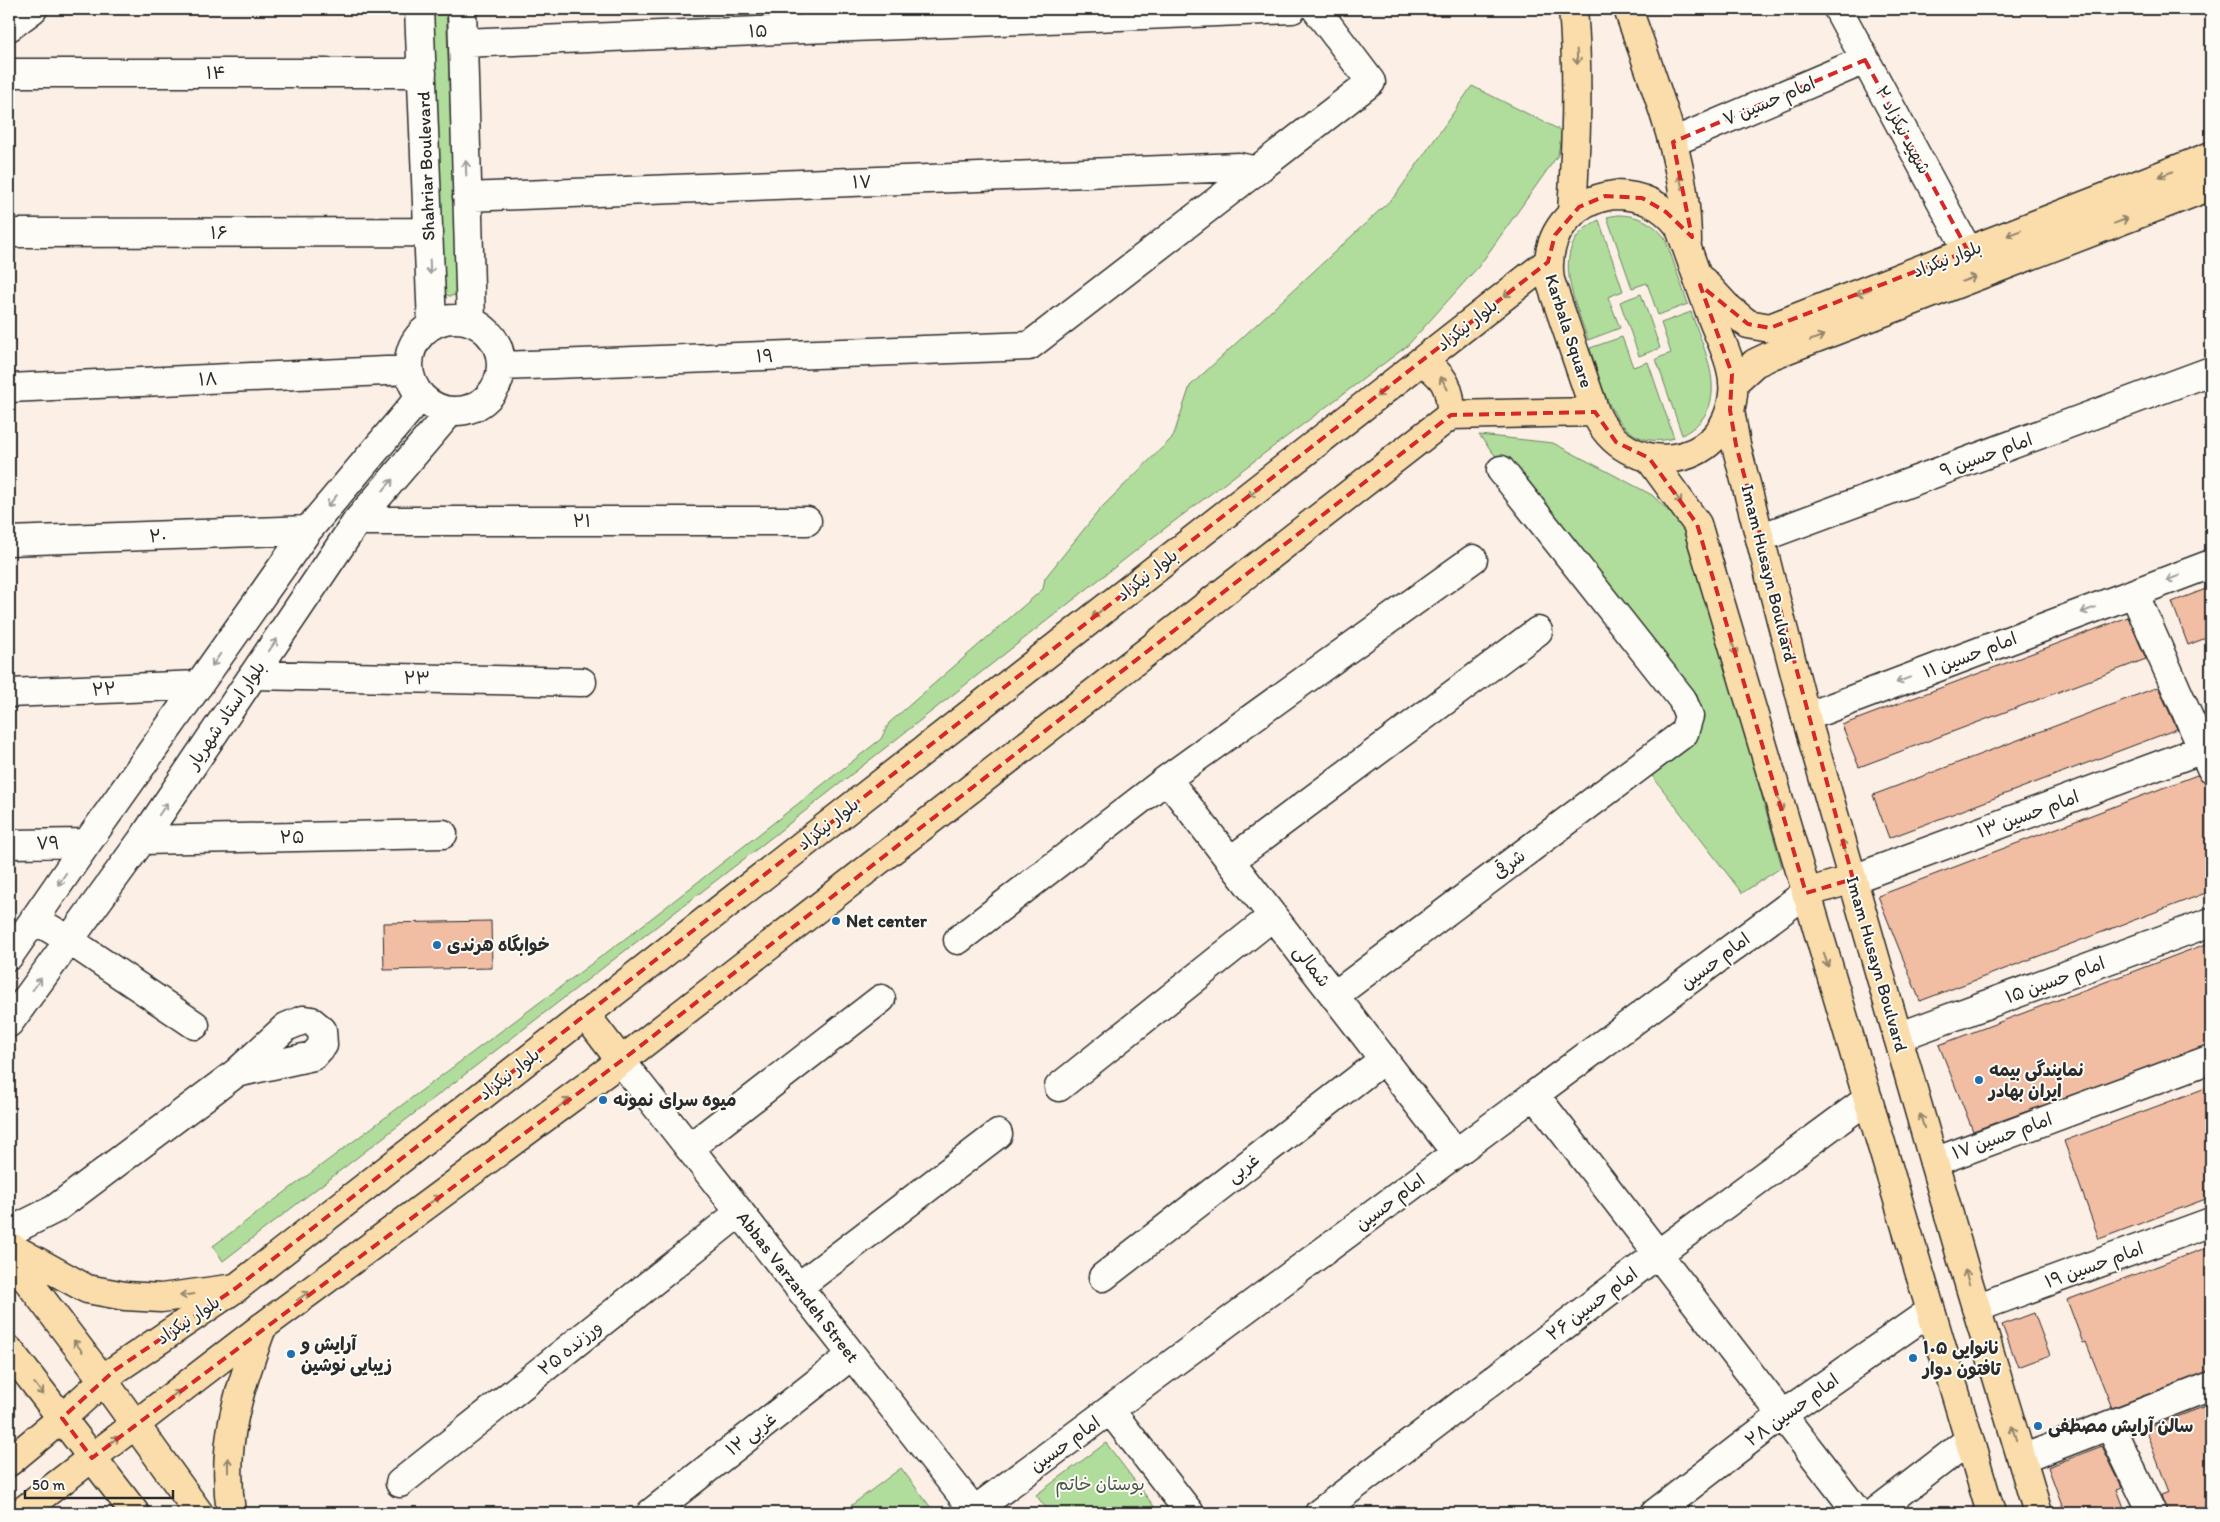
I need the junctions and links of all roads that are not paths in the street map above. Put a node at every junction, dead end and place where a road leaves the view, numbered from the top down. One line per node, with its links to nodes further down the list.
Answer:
1 (33, 9): 9 (street)
2 (420, 9): 13 (street, Shahriar Boulevard)
3 (462, 9): 10 (street)
4 (1292, 9): 10 (street, ۱۵)
5 (1316, 9): 16 (street)
6 (1574, 9): 19 (main road, one-way to 19)
7 (1628, 9): 14 (main road)
8 (1838, 9): 11 (street, شهید نیکزاد ۲)
9 (9, 28)
10 (463, 43): 18 (street, one-way to 10)
11 (1865, 60): 14 (street, امام حسین ۷); 23 (street, شهید نیکزاد ۲)
12 (9, 73): 13 (street, ۱۴)
13 (422, 73): 20 (street, Shahriar Boulevard)
14 (1673, 142): 22 (main road, one-way to 14)
15 (2211, 156): 23 (main road, بلوار نیکزاد, one-way to 23)
16 (1256, 171): 18 (street, ۱۷); 29 (street, ۱۹)
17 (2211, 186): 32 (main road, بلوار نیکزاد, one-way to 17)
18 (467, 197): 26 (street)
19 (1572, 213): 22 (main road, Karbala Square); 24 (main road, Karbala Square)
20 (429, 232): 21 (street, ۱۶); 27 (street, Shahriar Boulevard, one-way to 27)
21 (9, 233)
22 (1687, 248): 25 (main road, Karbala Square)
23 (1968, 251): 25 (main road, بلوار نیکزاد, one-way to 25)
24 (1548, 262): 28 (main road, بلوار نیکزاد, one-way to 28); 37 (main road, Karbala Square)
25 (1697, 274): 32 (main road, Karbala Square)
26 (471, 322): 27 (street); 29 (street)
27 (432, 324): 30 (street)
28 (1421, 361): 38 (main road, one-way to 28); 72 (main road, بلوار نیکزاد, one-way to 72)
29 (501, 366): 36 (street)
30 (408, 370): 33 (street, ۱۸); 34 (street)
31 (2211, 371): 44 (street, امام حسین ۹)
32 (1733, 383): 35 (main road, Karbala Square)
33 (9, 388)
34 (420, 397): 36 (street); 43 (street, one-way to 43)
35 (1730, 410): 39 (main road, Karbala Square); 44 (main road, Imam Husayn Boulvard)
36 (450, 412): 41 (street, بلوار استاد شهریار, one-way to 36)
37 (1595, 412): 38 (main road); 39 (main road, Karbala Square)
38 (1451, 415): 78 (main road)
39 (1649, 458): 63 (main road, one-way to 63)
40 (1500, 470): 70 (street, شرقی)
41 (357, 521): 42 (street, ۲۱); 50 (street, بلوار استاد شهریار, one-way to 41)
42 (807, 521)
43 (308, 530): 45 (street, ۲۰); 52 (street, one-way to 52)
44 (1760, 538): 54 (main road, Imam Husayn Boulvard)
45 (9, 541)
46 (1473, 559): 56 (street)
47 (2211, 564): 48 (street, امام حسین ۱۱, one-way to 48)
48 (2134, 593): 54 (street, امام حسین ۱۱, one-way to 54); 55 (street)
49 (1538, 631): 61 (street)
50 (253, 675): 51 (street, ۲۳); 58 (street, بلوار استاد شهریار, one-way to 50)
51 (582, 682)
52 (199, 684): 53 (street, ۲۲); 59 (street)
53 (9, 693)
54 (1806, 717): 62 (main road, Imam Husayn Boulvard, one-way to 54)
55 (2209, 755): 62 (street, امام حسین ۱۳)
56 (1167, 779): 61 (street, شمالی); 68 (street)
57 (443, 834): 58 (street, ۲۵)
58 (142, 840): 67 (street, بلوار استاد شهریار)
59 (87, 842): 60 (street, ۷۹); 65 (street, one-way to 65)
60 (9, 844)
61 (1230, 861): 64 (street, شمالی)
62 (1853, 879): 63 (main road); 75 (main road, Imam Husayn Boulvard)
63 (1806, 893): 81 (street, امام حسین); 82 (main road, one-way to 82)
64 (1273, 916): 70 (street, شمالی); 80 (street)
65 (34, 919): 67 (street); 69 (street)
66 (2211, 922): 75 (street, امام حسین ۱۵)
67 (69, 940): 73 (street, بلوار استاد شهریار, one-way to 67); 74 (street)
68 (958, 940)
69 (9, 956)
70 (1334, 996): 76 (street, شمالی)
71 (881, 999): 84 (street)
72 (585, 1014): 78 (main road); 95 (main road, بلوار نیکزاد)
73 (9, 1023)
74 (195, 1025)
75 (1898, 1037): 86 (main road, Imam Husayn Boulvard, one-way to 75)
76 (1384, 1059): 85 (street, شمالی); 93 (street, غربی)
77 (2211, 1059): 86 (street, امام حسین ۱۷)
78 (621, 1061): 84 (street, Abbas Varzandeh Street); 98 (main road, one-way to 78)
79 (236, 1073): 89 (street)
80 (1059, 1087)
81 (1535, 1095): 85 (street, امام حسین); 91 (street)
82 (1868, 1099): 91 (street, امام حسین ۲۶); 97 (main road)
83 (998, 1134): 94 (street)
84 (690, 1148): 87 (street, Abbas Varzandeh Street)
85 (1456, 1153): 103 (street, امام حسین)
86 (1934, 1162): 96 (main road, Imam Husayn Boulvard, one-way to 86)
87 (740, 1212): 94 (street, Abbas Varzandeh Street); 112 (street, ورزنده ۲۵)
88 (2211, 1222): 96 (street, امام حسین ۱۹)
89 (9, 1232)
90 (9, 1246): 95 (main road, one-way to 90)
91 (1658, 1254): 104 (street); 120 (street, امام حسین ۲۶)
92 (9, 1256): 101 (main road, one-way to 92)
93 (1103, 1277)
94 (798, 1287): 100 (street, Abbas Varzandeh Street)
95 (236, 1288): 101 (main road, بلوار نیکزاد)
96 (1976, 1308): 110 (main road, Imam Husayn Boulvard, one-way to 96)
97 (1931, 1311): 104 (street, امام حسین ۲۸); 108 (main road)
98 (262, 1327): 106 (main road, one-way to 98); 117 (main road, one-way to 98)
99 (9, 1350): 105 (main road, one-way to 105)
100 (852, 1355): 113 (street, Abbas Varzandeh Street); 118 (street, غربی ۱۲)
101 (103, 1380): 105 (main road, بلوار نیکزاد); 106 (main road)
102 (2211, 1386): 107 (street)
103 (1110, 1410): 113 (street, امام حسین); 119 (street)
104 (1782, 1415): 121 (street, امام حسین ۲۸); 122 (street)
105 (62, 1418): 109 (main road); 111 (main road, بلوار نیکزاد)
106 (135, 1424): 109 (main road, one-way to 106); 116 (main road)
107 (2110, 1426): 110 (street); 126 (street)
108 (1969, 1440): 123 (street); 124 (main road)
109 (92, 1458): 114 (main road); 115 (main road)
110 (2022, 1459): 125 (main road, Imam Husayn Boulvard)
111 (9, 1462)
112 (400, 1483)
113 (973, 1512)
114 (20, 1513)
115 (135, 1513)
116 (199, 1513)
117 (231, 1513)
118 (651, 1513)
119 (1190, 1513)
120 (1319, 1513)
121 (1655, 1513)
122 (1858, 1513)
123 (1874, 1513)
124 (1991, 1513)
125 (2038, 1513)
126 (2152, 1513)

